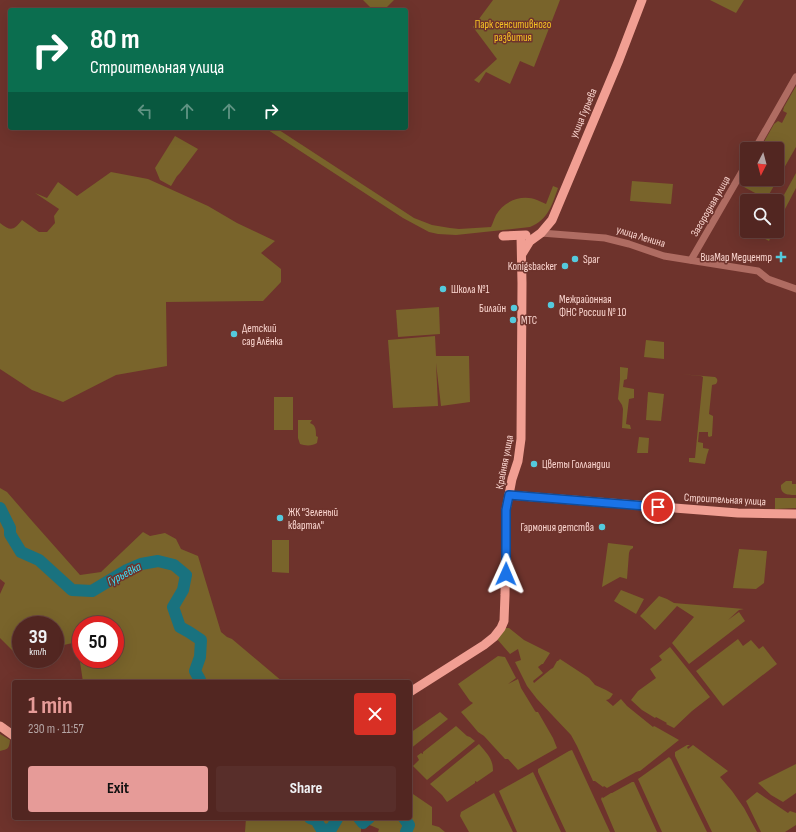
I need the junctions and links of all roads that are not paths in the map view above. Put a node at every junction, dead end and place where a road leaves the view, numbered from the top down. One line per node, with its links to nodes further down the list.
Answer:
1 (642, 0): 5 (main road, улица Гурьева)
2 (796, 77): 3 (street)
3 (759, 142)
4 (740, 175): 8 (street, Загородная улица)
5 (541, 233): 6 (main road, улица Ленина); 7 (main road, улица Гурьева); 8 (street, улица Ленина)
6 (522, 236): 7 (main road, Крайняя улица); 7 (main road, улица Ленина)
7 (522, 254): 10 (main road, Крайняя улица)
8 (691, 260): 9 (street, улица Ленина)
9 (796, 289)
10 (509, 495): 11 (main road, Строительная улица); 12 (main road, Крайняя улица)
11 (796, 514)
12 (412, 691)
13 (0, 726): 14 (main road)
14 (12, 735)

